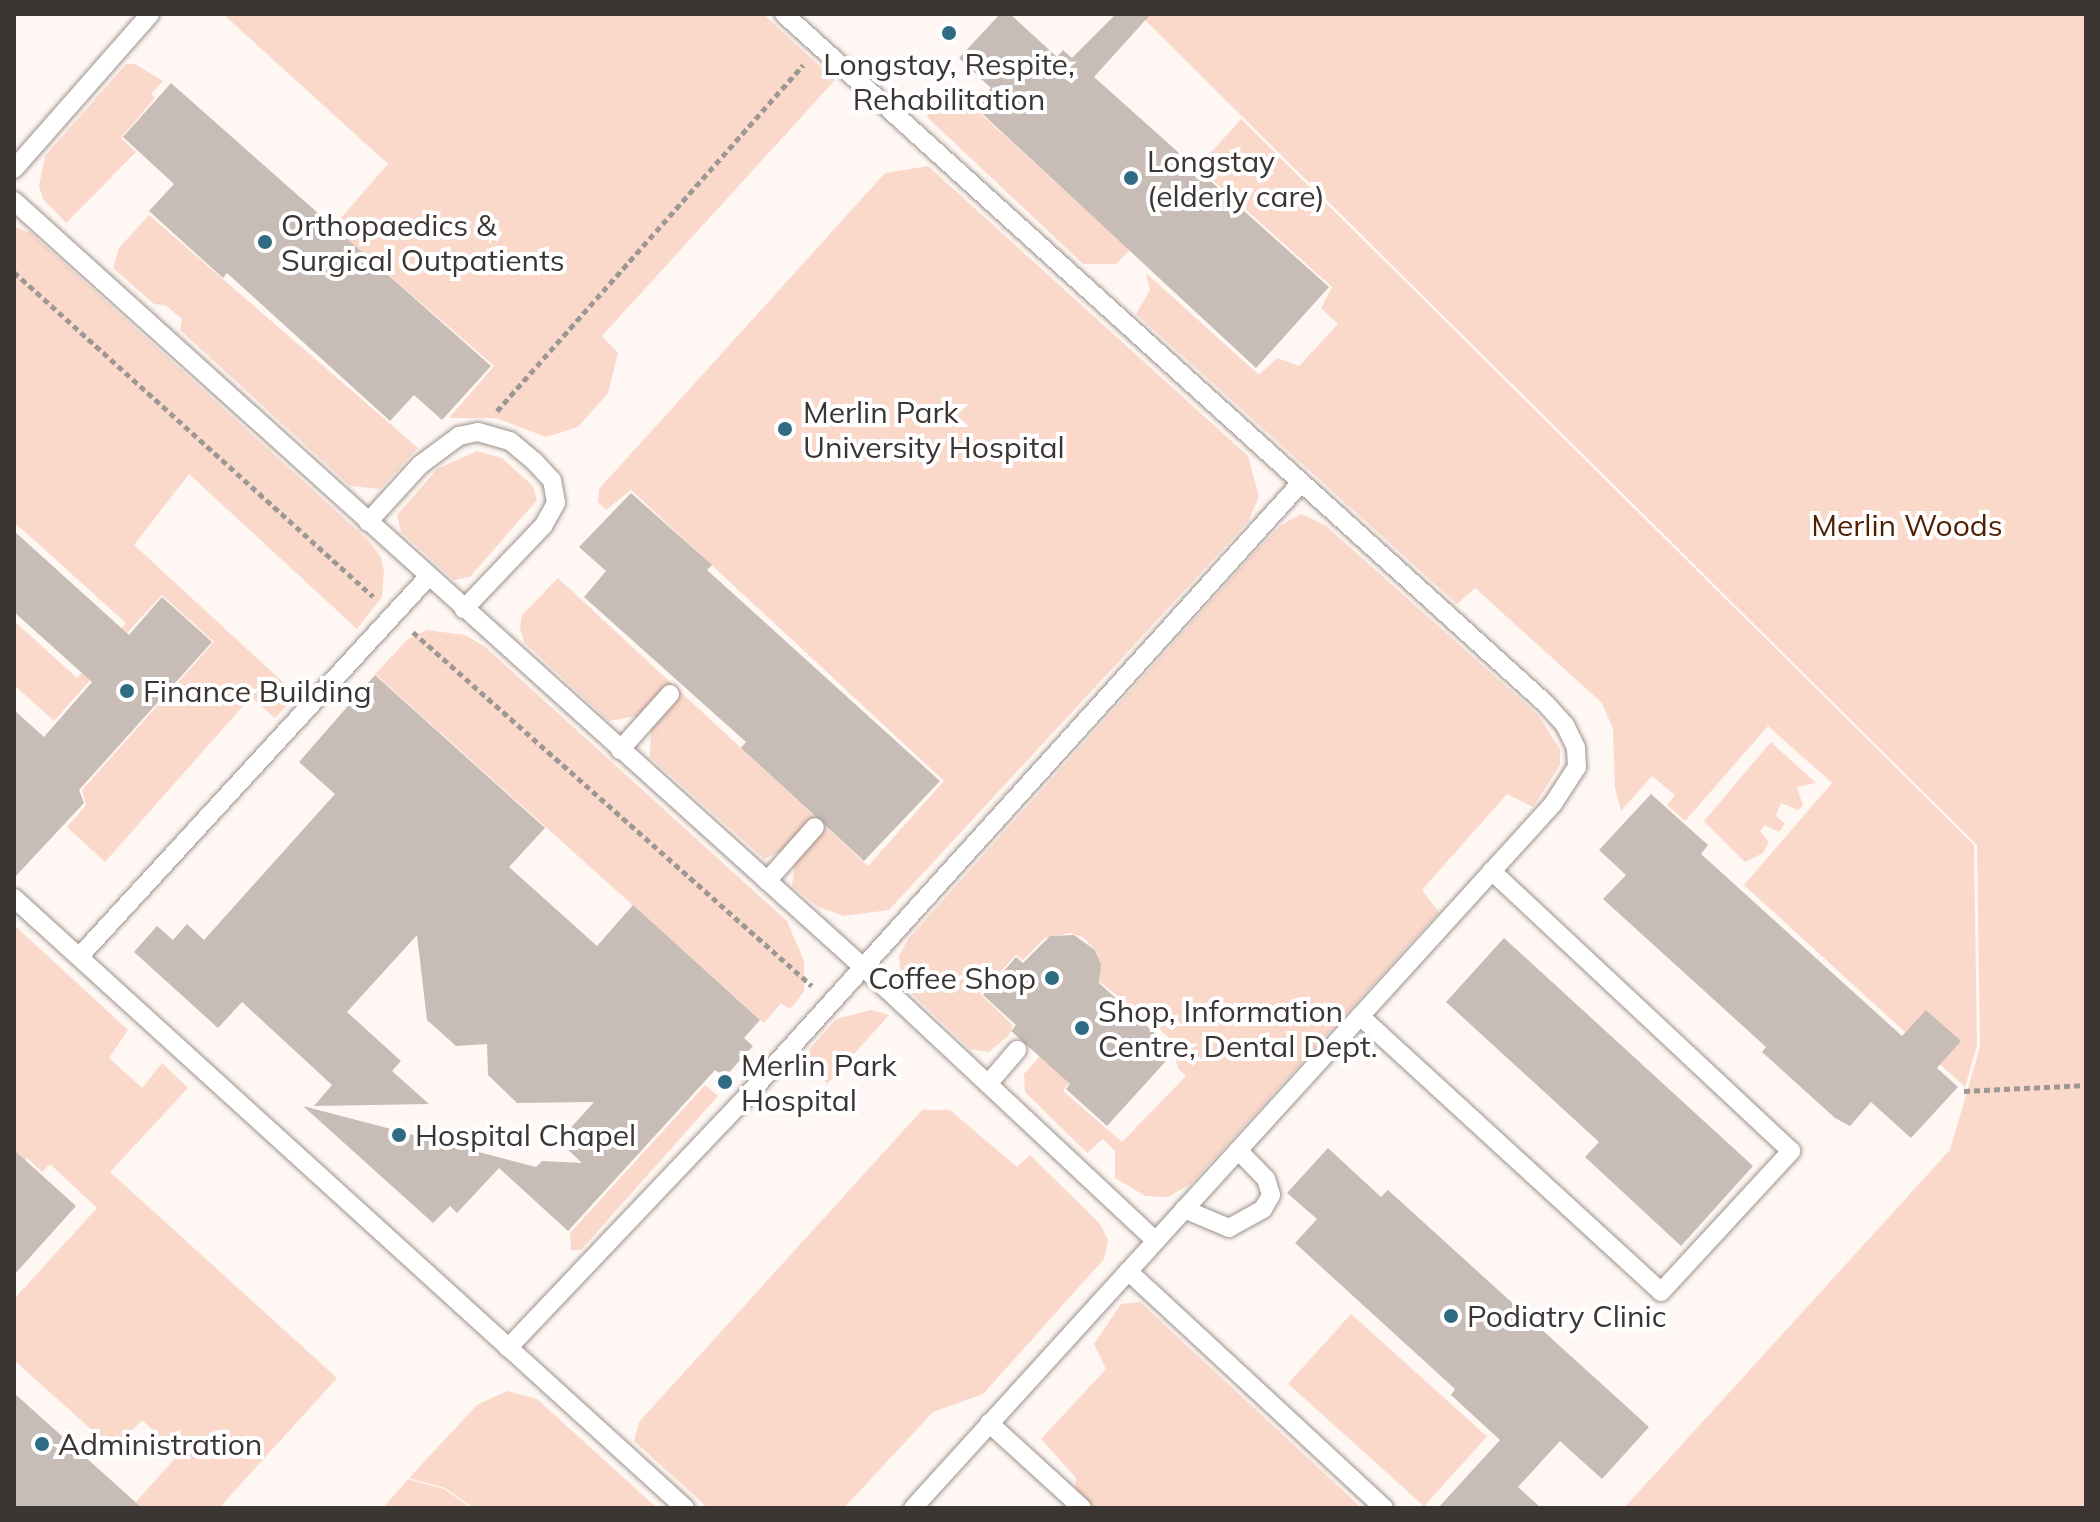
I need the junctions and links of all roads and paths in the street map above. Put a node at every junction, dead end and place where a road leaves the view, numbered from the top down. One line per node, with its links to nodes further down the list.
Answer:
1 (150, 14): 4 (lane)
2 (784, 14): 3 (lane)
3 (820, 46): 7 (path); 8 (lane)
4 (14, 169)
5 (14, 201): 9 (lane)
6 (14, 272): 12 (path)
7 (478, 432): 9 (lane); 11 (lane)
8 (1300, 484): 16 (lane); 20 (lane)
9 (368, 522): 10 (lane)
10 (428, 577): 11 (lane); 12 (lane)
11 (464, 609): 14 (lane)
12 (395, 616): 19 (lane); 21 (path)
13 (670, 694): 14 (lane)
14 (620, 750): 17 (lane)
15 (815, 827): 17 (lane)
16 (1492, 871): 22 (lane); 22 (lane)
17 (767, 881): 20 (lane)
18 (14, 898): 19 (lane)
19 (79, 957): 31 (lane)
20 (863, 967): 21 (lane); 24 (lane)
21 (831, 1003): 31 (lane)
22 (1360, 1016): 27 (lane)
23 (1017, 1050): 24 (lane)
24 (988, 1084): 29 (lane)
25 (2086, 1085): 26 (path)
26 (1964, 1091)
27 (1238, 1150): 28 (lane); 28 (lane)
28 (1184, 1209): 29 (lane)
29 (1156, 1241): 30 (lane)
30 (1128, 1271): 32 (lane); 36 (lane)
31 (508, 1348): 33 (lane)
32 (989, 1423): 34 (lane); 35 (lane)
33 (685, 1508)
34 (913, 1508)
35 (1082, 1508)
36 (1384, 1508)

